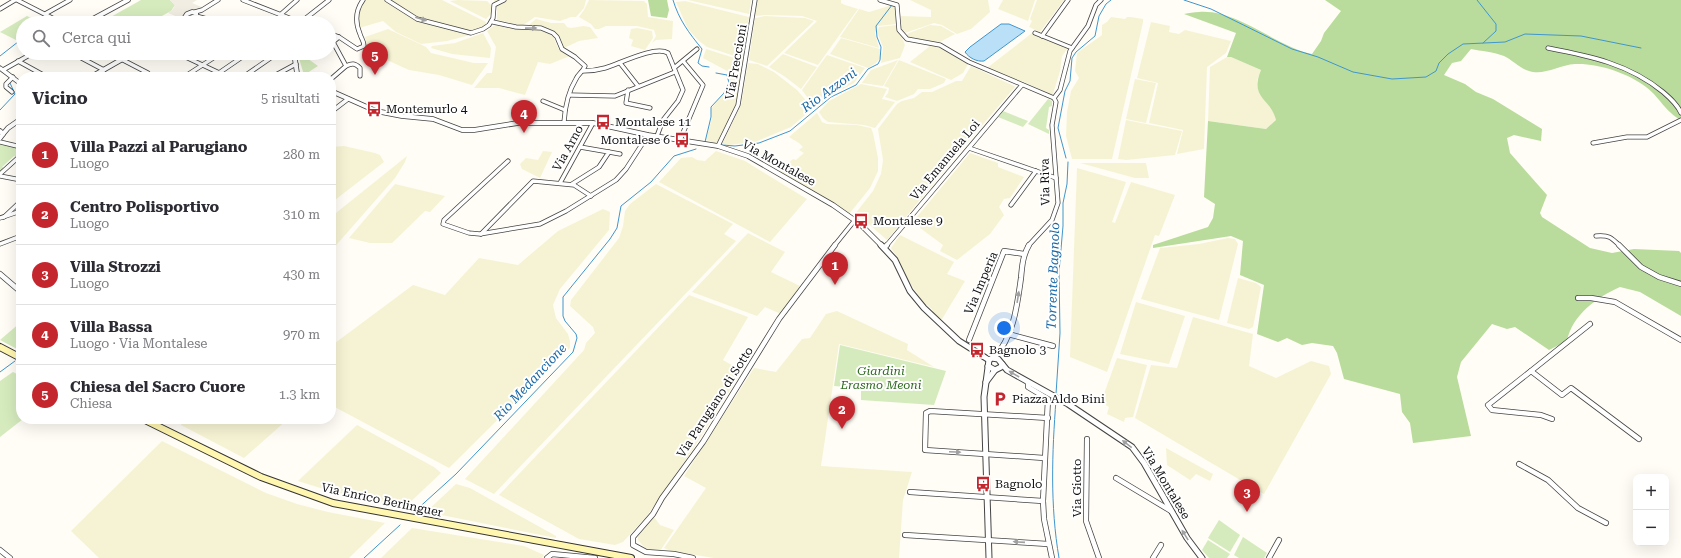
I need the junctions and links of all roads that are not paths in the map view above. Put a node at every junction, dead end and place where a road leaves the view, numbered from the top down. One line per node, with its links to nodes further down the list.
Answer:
1 (16, 0): 15 (street); 16 (street)
2 (70, 0): 16 (street)
3 (128, 0): 20 (street)
4 (218, 0): 17 (street)
5 (246, 0): 18 (street)
6 (297, 0): 18 (street)
7 (329, 0): 24 (street)
8 (363, 0): 28 (street)
9 (387, 0): 25 (street, one-way to 25)
10 (504, 0): 25 (street)
11 (756, 0): 90 (street, Via Freccioni)
12 (880, 0): 65 (street)
13 (1068, 0): 27 (street)
14 (1101, 0): 30 (street)
15 (0, 9)
16 (45, 14): 19 (street)
17 (194, 15): 21 (street); 22 (street); 23 (street)
18 (280, 15)
19 (49, 16)
20 (100, 16)
21 (186, 16)
22 (190, 16)
23 (198, 16)
24 (311, 16)
25 (493, 22): 50 (street, one-way to 50)
26 (1035, 33): 27 (street)
27 (1042, 36): 30 (street)
28 (338, 38)
29 (336, 48): 46 (street)
30 (1072, 48): 71 (street)
31 (1548, 48): 77 (street)
32 (697, 49): 42 (street)
33 (85, 60): 49 (street)
34 (119, 60): 49 (street)
35 (123, 60): 53 (street)
36 (192, 60): 45 (street)
37 (210, 60): 45 (street)
38 (238, 60): 56 (street)
39 (267, 60): 57 (street)
40 (295, 60): 44 (street)
41 (18, 61): 48 (street); 51 (street)
42 (683, 61): 47 (street); 85 (street)
43 (620, 63): 47 (street); 50 (street); 66 (street)
44 (296, 64): 58 (street); 59 (street)
45 (202, 65): 54 (street); 55 (street)
46 (346, 66): 61 (street); 62 (street)
47 (674, 68): 60 (street)
48 (2, 69): 63 (street)
49 (104, 70): 52 (street)
50 (583, 71): 70 (street)
51 (38, 72)
52 (100, 72)
53 (146, 72)
54 (192, 72)
55 (217, 72)
56 (220, 72)
57 (250, 72)
58 (281, 72)
59 (297, 72)
60 (675, 72): 66 (street); 84 (street)
61 (336, 75)
62 (360, 76)
63 (13, 77): 64 (street); 68 (street)
64 (16, 80)
65 (1022, 85): 71 (street); 92 (street, Via Emanuela Loi)
66 (638, 86): 67 (street)
67 (628, 90): 70 (street); 75 (street)
68 (12, 92)
69 (336, 94): 72 (street, Via Montalese)
70 (570, 95): 76 (street)
71 (1054, 98): 99 (street, Via Riva)
72 (348, 99): 74 (street); 80 (street, Via Montalese)
73 (543, 101): 76 (street)
74 (336, 108)
75 (650, 108)
76 (565, 110): 80 (street)
77 (1681, 113)
78 (1681, 120): 88 (street)
79 (16, 122): 82 (street)
80 (564, 122): 81 (street, Via Montalese)
81 (594, 123): 83 (street, Via Montalese); 91 (street, Via Arno)
82 (1, 134): 87 (street)
83 (648, 135): 84 (street, Via Montalese); 103 (street)
84 (657, 136): 85 (street, Via Montalese)
85 (680, 140): 90 (street, Via Montalese)
86 (0, 142): 87 (street)
87 (6, 142): 89 (street)
88 (1593, 143)
89 (16, 145)
90 (718, 146): 108 (street, Via Montalese)
91 (580, 147): 93 (street); 101 (street, Via Arno)
92 (969, 148): 97 (street); 113 (street, Via Emanuela Loi)
93 (609, 152): 94 (street); 102 (street)
94 (620, 154)
95 (16, 160): 98 (street)
96 (508, 161): 109 (street)
97 (1036, 171): 99 (street); 104 (street)
98 (0, 175): 100 (street)
99 (1056, 178): 114 (street, Via Riva)
100 (16, 179)
101 (560, 183): 102 (street); 109 (street)
102 (571, 184): 103 (street)
103 (591, 196): 109 (street)
104 (1011, 204)
105 (16, 205): 107 (street)
106 (16, 213): 107 (street)
107 (2, 218)
108 (855, 220): 113 (street, Via Montalese); 159 (street, Via Parugiano di Sotto)
109 (480, 234)
110 (1596, 236): 116 (street)
111 (16, 238): 112 (street)
112 (0, 244)
113 (884, 248): 127 (street, Via Montalese)
114 (1024, 254): 120 (street, Via Riva, one-way to 114); 121 (street, Via Imperia)
115 (0, 274): 117 (street)
116 (1681, 284)
117 (16, 287)
118 (1578, 298): 122 (street)
119 (1590, 324): 131 (street)
120 (1008, 334): 123 (street); 125 (street, Via Riva)
121 (969, 340)
122 (1681, 340)
123 (1053, 346)
124 (0, 347): 126 (main road)
125 (1002, 348): 127 (street, Via Riva); 128 (street, Via Riva)
126 (16, 355)
127 (991, 359): 128 (street, Via Montalese); 129 (street)
128 (1001, 362): 130 (street); 133 (street, Via Montalese, one-way to 128)
129 (988, 366): 130 (street); 132 (street)
130 (995, 370): 132 (street)
131 (1531, 371): 136 (street); 139 (street)
132 (986, 382): 134 (street)
133 (1028, 382): 135 (street); 147 (street, Via Montalese, one-way to 133)
134 (985, 414): 135 (street); 140 (street); 140 (street, one-way to 140)
135 (1048, 418): 141 (street)
136 (1552, 418)
137 (153, 424): 158 (main road, Via Enrico Berlinguer)
138 (1087, 439): 162 (street, Via Giotto)
139 (1639, 439)
140 (986, 454): 141 (street); 145 (street)
141 (1044, 458): 146 (street)
142 (1519, 464): 148 (street)
143 (1116, 478): 147 (street)
144 (910, 492): 145 (street)
145 (987, 496): 146 (street); 150 (street)
146 (1043, 501): 152 (street)
147 (1171, 511): 164 (street, Via Montalese, one-way to 147)
148 (1606, 523)
149 (905, 535): 150 (street)
150 (989, 540): 152 (street, one-way to 150); 160 (street)
151 (1279, 540): 165 (street)
152 (1048, 544): 161 (street)
153 (1161, 545): 163 (street)
154 (0, 550): 155 (street)
155 (10, 558)
156 (547, 558): 157 (street)
157 (595, 558)
158 (631, 558)
159 (693, 558)
160 (989, 558)
161 (1052, 558)
162 (1099, 558)
163 (1153, 558)
164 (1202, 558)
165 (1269, 558)

